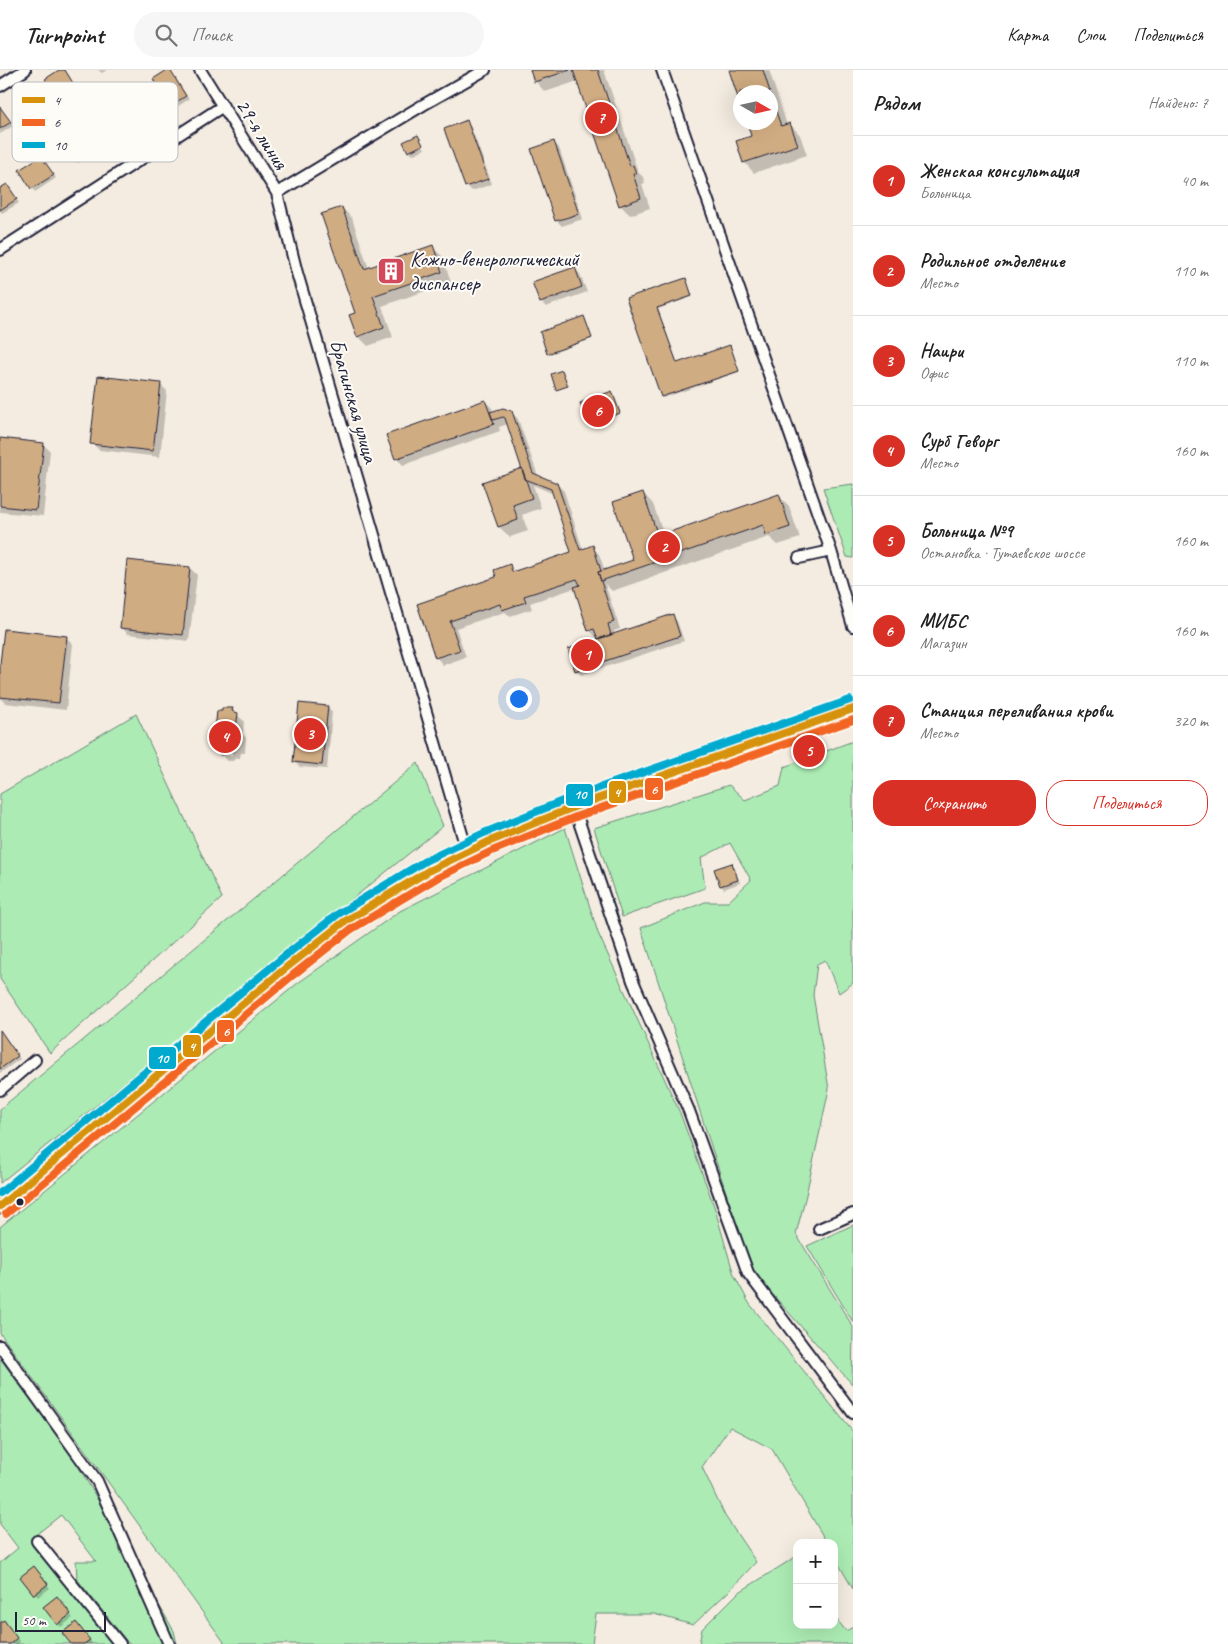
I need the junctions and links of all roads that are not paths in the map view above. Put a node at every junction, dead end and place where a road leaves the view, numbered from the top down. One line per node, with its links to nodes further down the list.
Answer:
1 (25, 70): 5 (street)
2 (200, 70): 6 (street, 29-я линия)
3 (485, 70): 9 (street)
4 (662, 70): 11 (street)
5 (0, 86)
6 (223, 106): 7 (street); 9 (street, 29-я линия)
7 (178, 135)
8 (136, 162): 10 (street)
9 (277, 193): 16 (street, Брагинская улица)
10 (0, 250)
11 (831, 551): 12 (street); 13 (street)
12 (799, 558)
13 (853, 626)
14 (853, 709): 15 (main road)
15 (574, 807): 16 (main road); 23 (street)
16 (467, 851): 19 (main road)
17 (35, 1060): 18 (street)
18 (0, 1090)
19 (0, 1206)
20 (853, 1214): 21 (street)
21 (820, 1229)
22 (0, 1346): 26 (street)
23 (853, 1413)
24 (37, 1541): 25 (street)
25 (120, 1644)
26 (169, 1644)

